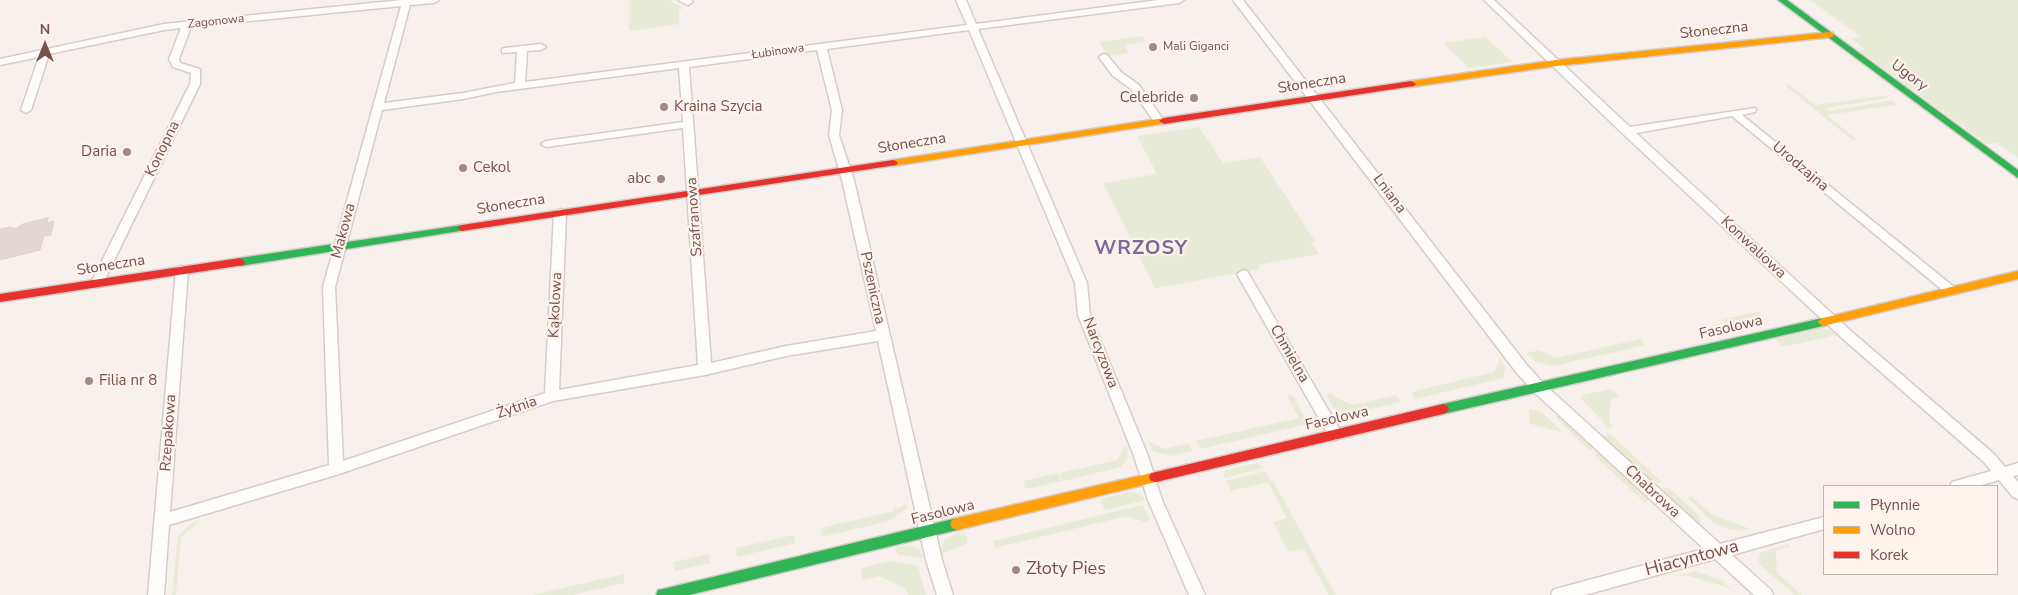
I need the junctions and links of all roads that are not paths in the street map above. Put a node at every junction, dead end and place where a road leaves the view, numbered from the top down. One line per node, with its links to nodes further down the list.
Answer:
1 (434, 0): 8 (street, Zagonowa)
2 (961, 0): 11 (street, Narcyzowa)
3 (1096, 0): 9 (street)
4 (1179, 0): 9 (street, Łubinowa)
5 (1238, 0): 23 (street, Lniana)
6 (1489, 0): 20 (street, Konwaliowa)
7 (1782, 0): 12 (street, Ugory)
8 (407, 2): 10 (street, Zagonowa); 24 (street, Makowa)
9 (1101, 10): 11 (street, Łubinowa)
10 (187, 25): 17 (street, Zagonowa); 41 (street, Konopna)
11 (972, 27): 13 (street, Łubinowa); 31 (street, Narcyzowa)
12 (1830, 35): 20 (street, Słoneczna); 34 (street, Ugory)
13 (821, 46): 21 (street, Łubinowa); 33 (street, Pszeniczna)
14 (541, 47): 15 (street)
15 (522, 49): 16 (street); 22 (street)
16 (504, 51)
17 (45, 53): 19 (street, Zagonowa); 25 (street)
18 (1104, 57): 28 (street)
19 (0, 62)
20 (1556, 63): 23 (street, Słoneczna); 30 (street, Konwaliowa)
21 (684, 64): 22 (street, Łubinowa); 29 (street, Szafranowa)
22 (520, 86): 24 (street, Łubinowa)
23 (1313, 99): 28 (street, Słoneczna); 47 (street, Lniana)
24 (378, 107): 37 (street, Makowa)
25 (26, 110)
26 (1751, 110): 27 (street)
27 (1734, 113): 30 (street); 42 (street, Urodzajna)
28 (1160, 122): 31 (street, Słoneczna)
29 (688, 124): 32 (street); 35 (street, Szafranowa)
30 (1626, 130): 44 (street, Konwaliowa)
31 (1021, 143): 33 (street, Słoneczna); 53 (street, Narcyzowa)
32 (546, 144)
33 (844, 170): 35 (street, Słoneczna); 45 (street, Pszeniczna)
34 (2018, 175)
35 (694, 192): 36 (street, Słoneczna); 46 (street, Szafranowa)
36 (560, 213): 37 (street, Słoneczna); 48 (street, Kąkolowa)
37 (340, 247): 38 (street, Słoneczna); 50 (street, Makowa)
38 (182, 270): 41 (street, Słoneczna); 56 (street, Rzepakowa)
39 (1243, 274): 49 (street, Chmielna)
40 (2018, 274): 42 (street, Fasolowa)
41 (97, 283): 43 (street, Słoneczna)
42 (1950, 290): 44 (street, Fasolowa)
43 (0, 298)
44 (1831, 320): 47 (street, Fasolowa); 52 (street, Konwaliowa)
45 (883, 335): 46 (street, Żytnia); 58 (street, Pszeniczna)
46 (705, 370): 48 (street, Żytnia)
47 (1539, 388): 49 (street, Fasolowa); 59 (street, Chabrowa)
48 (552, 396): 50 (street, Żytnia)
49 (1334, 434): 53 (street, Fasolowa)
50 (336, 469): 56 (street, Żytnia)
51 (2018, 469): 52 (street)
52 (2001, 474): 54 (street); 55 (street, Konwaliowa)
53 (1147, 479): 58 (street, Fasolowa); 63 (street, Narcyzowa)
54 (1961, 485)
55 (2018, 493)
56 (162, 521): 60 (street, Rzepakowa)
57 (1823, 523): 59 (street, Hiacyntowa)
58 (927, 532): 61 (street, Fasolowa); 62 (street, Pszeniczna)
59 (1718, 553): 64 (street, Hiacyntowa); 65 (street, Chabrowa)
60 (156, 595)
61 (663, 595)
62 (944, 595)
63 (1197, 595)
64 (1559, 595)
65 (1765, 595)

